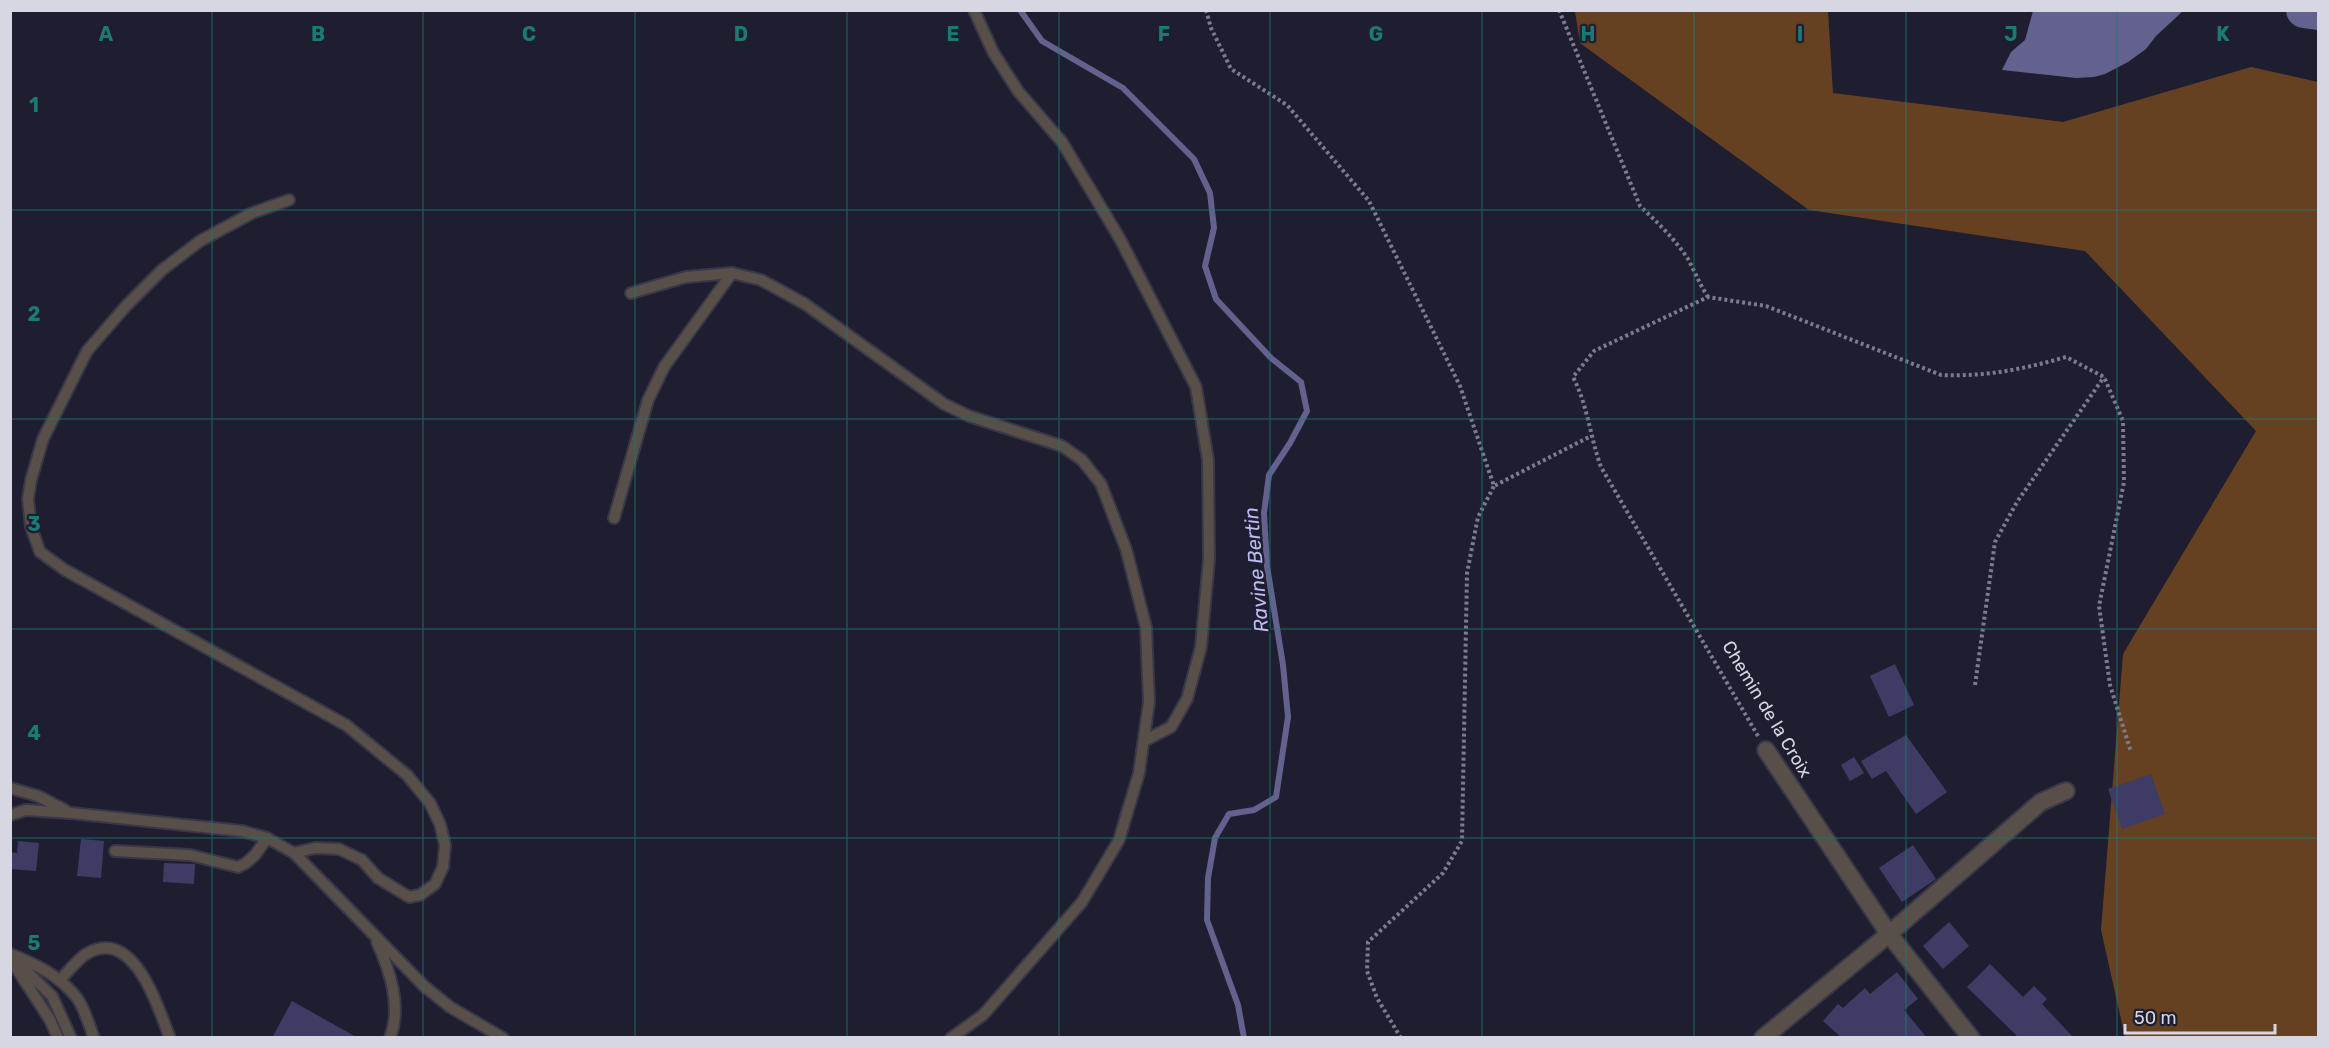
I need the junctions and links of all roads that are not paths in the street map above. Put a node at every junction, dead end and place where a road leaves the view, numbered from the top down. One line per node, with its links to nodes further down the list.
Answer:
1 (974, 10): 6 (lane)
2 (289, 200): 14 (lane)
3 (732, 273): 4 (lane); 5 (lane); 6 (lane)
4 (631, 293)
5 (614, 518)
6 (1144, 741): 25 (lane)
7 (1766, 750): 16 (street, Chemin de la Croix)
8 (10, 788): 10 (lane)
9 (2066, 791): 16 (street)
10 (71, 813): 11 (lane); 12 (lane)
11 (10, 815)
12 (267, 838): 13 (lane); 14 (lane)
13 (115, 851)
14 (294, 853): 15 (lane)
15 (373, 933): 23 (lane); 24 (lane)
16 (1889, 934): 26 (street); 27 (street, Chemin de la Croix)
17 (10, 956): 18 (lane); 19 (lane); 20 (lane)
18 (60, 980): 21 (lane); 22 (lane)
19 (58, 1038)
20 (71, 1038)
21 (94, 1038)
22 (171, 1038)
23 (390, 1038)
24 (503, 1038)
25 (951, 1038)
26 (1763, 1038)
27 (1971, 1038)

